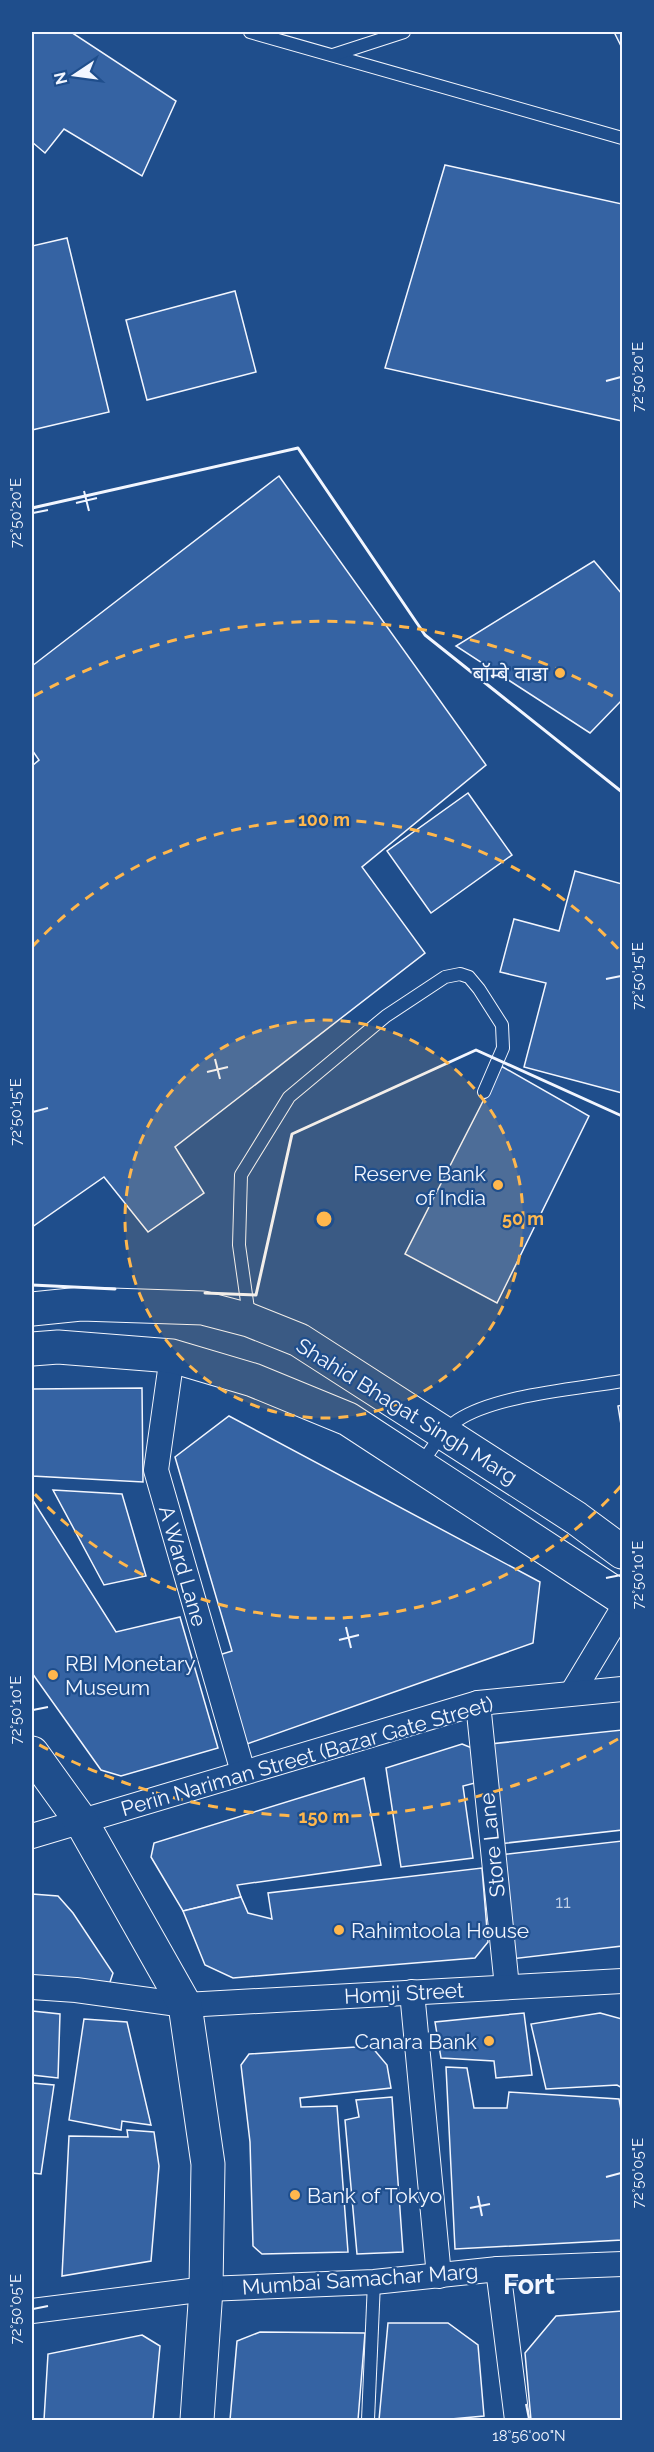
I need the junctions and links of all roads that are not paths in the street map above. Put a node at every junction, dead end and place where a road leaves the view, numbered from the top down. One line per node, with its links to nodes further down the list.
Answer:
1 (250, 32): 3 (lane)
2 (404, 32): 3 (lane)
3 (333, 55): 4 (lane)
4 (622, 138)
5 (484, 1092): 7 (lane)
6 (32, 1309): 7 (main road, Shahid Bhagat Singh Marg)
7 (249, 1320): 11 (main road, Shahid Bhagat Singh Marg)
8 (32, 1349): 9 (main road, Shahid Bhagat Singh Marg)
9 (172, 1356): 12 (main road, Shahid Bhagat Singh Marg); 20 (street, A Ward Lane)
10 (622, 1381): 11 (lane)
11 (444, 1433): 12 (lane); 13 (main road, Shahid Bhagat Singh Marg)
12 (420, 1466): 14 (main road, Shahid Bhagat Singh Marg)
13 (622, 1552)
14 (622, 1598)
15 (622, 1610): 17 (street)
16 (622, 1689): 17 (street, Perin Nariman Street (Bazar Gate Street))
17 (572, 1693): 18 (street, Perin Nariman Street (Bazar Gate Street))
18 (478, 1702): 20 (street, Perin Nariman Street (Bazar Gate Street)); 24 (street, Store Lane)
19 (32, 1753): 21 (main road)
20 (243, 1772): 21 (street, Perin Nariman Street (Bazar Gate Street))
21 (81, 1821): 22 (street, Perin Nariman Street (Bazar Gate Street)); 27 (main road)
22 (32, 1836)
23 (622, 1981): 24 (street, Homji Street)
24 (507, 1986): 26 (street, Homji Street)
25 (32, 1987): 27 (street, Homji Street)
26 (412, 1992): 27 (street, Homji Street); 30 (street)
27 (185, 2005): 32 (main road)
28 (622, 2264): 29 (street, Mumbai Samachar Marg)
29 (498, 2269): 30 (street, Mumbai Samachar Marg); 36 (street)
30 (439, 2276): 31 (street, Mumbai Samachar Marg)
31 (374, 2282): 32 (street, Mumbai Samachar Marg); 35 (lane)
32 (206, 2289): 33 (street, Mumbai Samachar Marg); 34 (main road)
33 (32, 2311)
34 (197, 2421)
35 (368, 2421)
36 (517, 2421)

